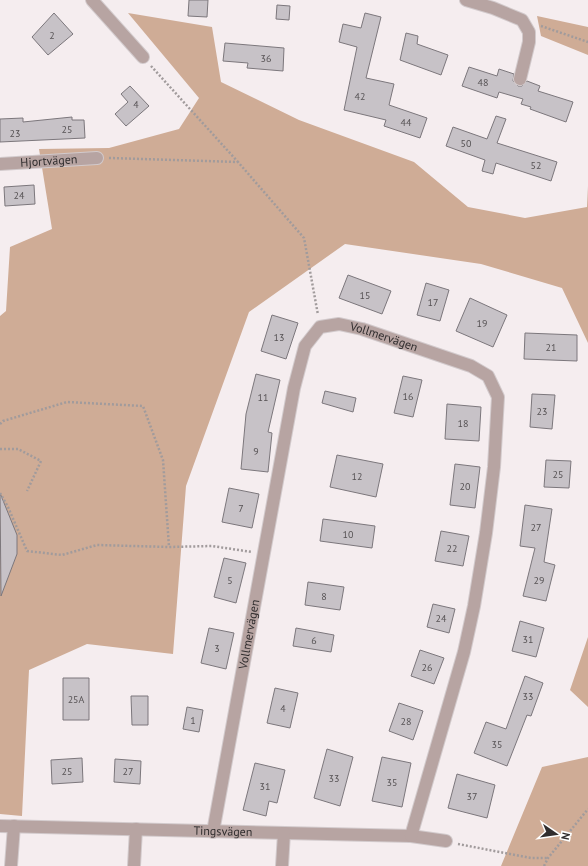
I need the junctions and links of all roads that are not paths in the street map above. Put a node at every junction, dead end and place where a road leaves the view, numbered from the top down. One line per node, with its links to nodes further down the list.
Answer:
1 (92, 0): 3 (street)
2 (466, 0): 4 (street)
3 (143, 57)
4 (520, 79)
5 (97, 158): 6 (street, Hjortvägen)
6 (0, 164)
7 (0, 826): 8 (street, Tingsvägen)
8 (14, 826): 9 (street, Tingsvägen); 14 (street)
9 (136, 829): 10 (street, Tingsvägen); 15 (street)
10 (213, 832): 11 (street, Tingsvägen); 12 (street, Vollmervägen)
11 (284, 833): 12 (street, Tingsvägen); 16 (street)
12 (411, 836): 13 (street, Tingsvägen)
13 (446, 841)
14 (11, 866)
15 (134, 866)
16 (282, 866)

